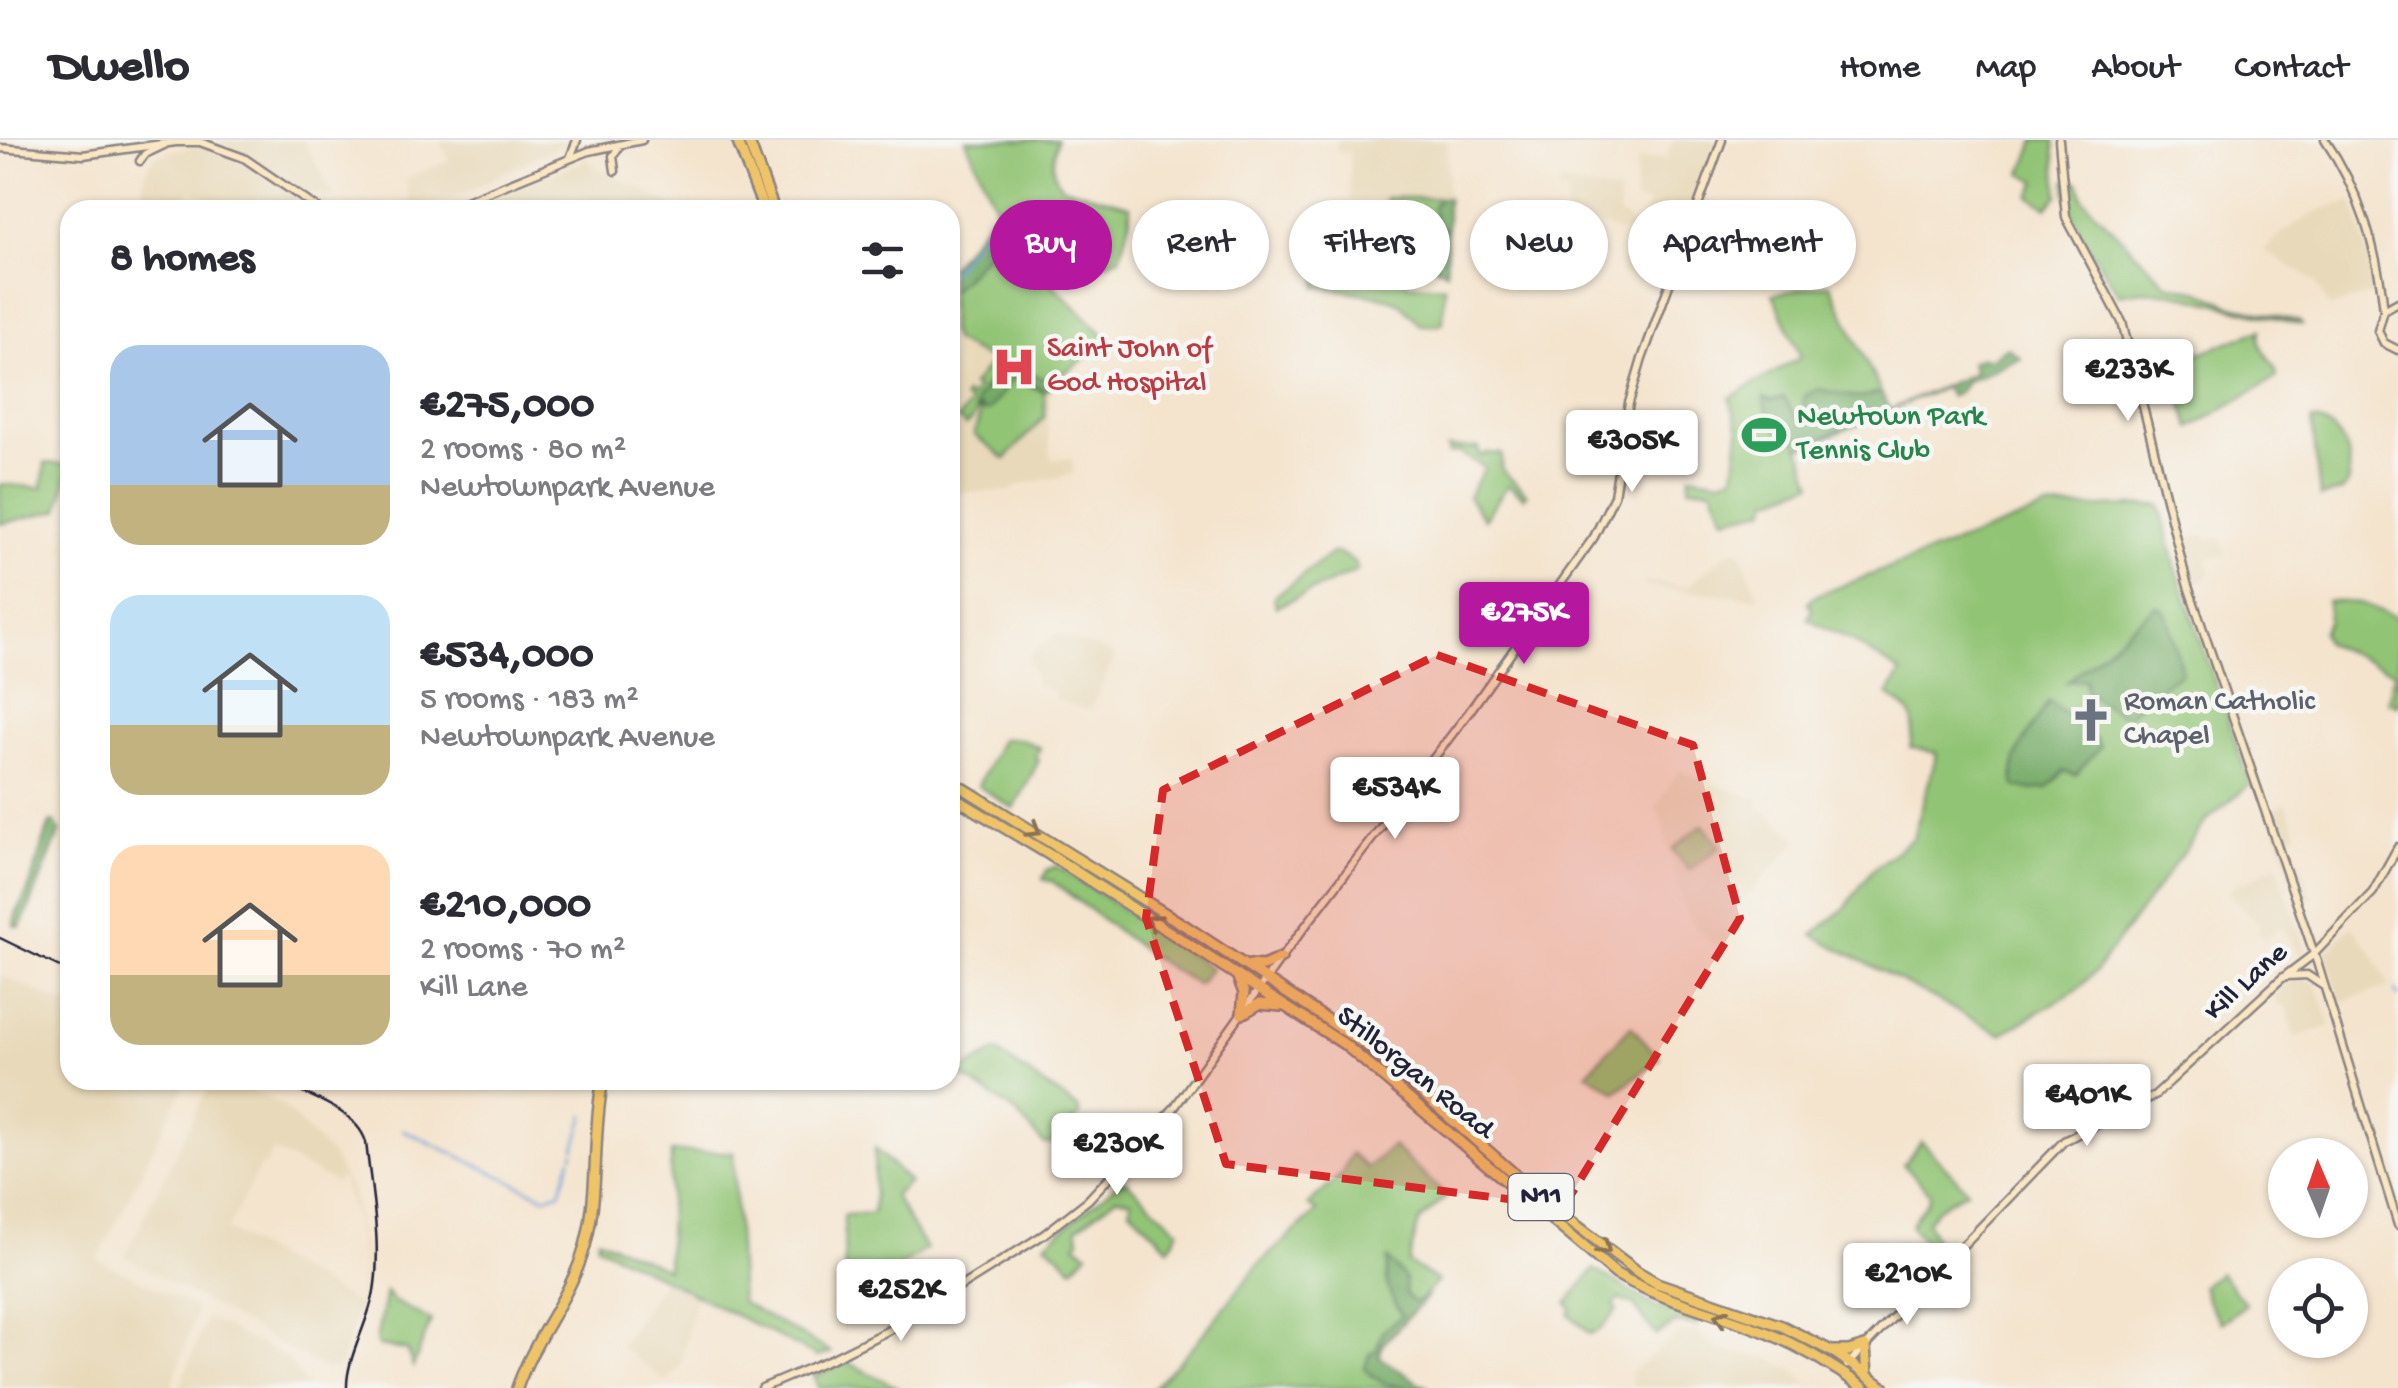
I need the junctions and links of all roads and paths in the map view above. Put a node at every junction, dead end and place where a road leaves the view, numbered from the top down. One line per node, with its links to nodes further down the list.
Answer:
1 (577, 140): 11 (main road)
2 (642, 140): 9 (main road)
3 (738, 140): 16 (highway)
4 (748, 140): 17 (highway)
5 (1722, 140): 26 (main road)
6 (2059, 140): 25 (main road)
7 (2325, 140): 18 (main road)
8 (166, 143): 10 (main road); 12 (main road); 14 (main road)
9 (621, 144): 11 (main road); 13 (main road)
10 (0, 148)
11 (569, 159): 15 (main road)
12 (140, 160)
13 (616, 170)
14 (305, 200)
15 (469, 200)
16 (761, 200)
17 (770, 200)
18 (2379, 278): 19 (main road); 20 (main road)
19 (2396, 302): 20 (main road)
20 (2384, 310): 21 (main road)
21 (2398, 350)
22 (960, 786): 27 (highway, Stillorgan Road / N11, one-way to 27)
23 (960, 800): 28 (highway, Stillorgan Road / N11, one-way to 23)
24 (2398, 847): 25 (main road, Kill Lane)
25 (2314, 954): 29 (main road, Kill Lane); 32 (main road)
26 (1281, 958): 27 (highway); 30 (main road); 33 (highway)
27 (1243, 962): 30 (highway, Stillorgan Road / N11)
28 (1235, 973): 31 (highway, Stillorgan Road / N11); 35 (highway)
29 (2286, 976): 32 (main road); 38 (main road, Kill Lane)
30 (1267, 978): 31 (main road); 33 (highway, Stillorgan Road / N11)
31 (1259, 988): 34 (highway, Stillorgan Road / N11); 35 (main road)
32 (2325, 988): 37 (main road)
33 (1284, 990): 39 (highway, Stillorgan Road / N11, one-way to 39)
34 (1290, 1010): 35 (highway); 41 (highway, Stillorgan Road / N11, one-way to 34)
35 (1242, 1014): 44 (main road)
36 (601, 1090): 43 (highway)
37 (2398, 1225)
38 (1865, 1346): 39 (highway); 40 (main road, Kill Lane); 42 (highway)
39 (1830, 1350): 40 (highway, Stillorgan Road / N11)
40 (1849, 1362): 41 (main road, Kill Lane); 42 (highway, N11)
41 (1845, 1374): 45 (highway, N11)
42 (1868, 1376): 46 (highway, N11)
43 (517, 1388)
44 (762, 1388)
45 (1864, 1388)
46 (1884, 1388)

